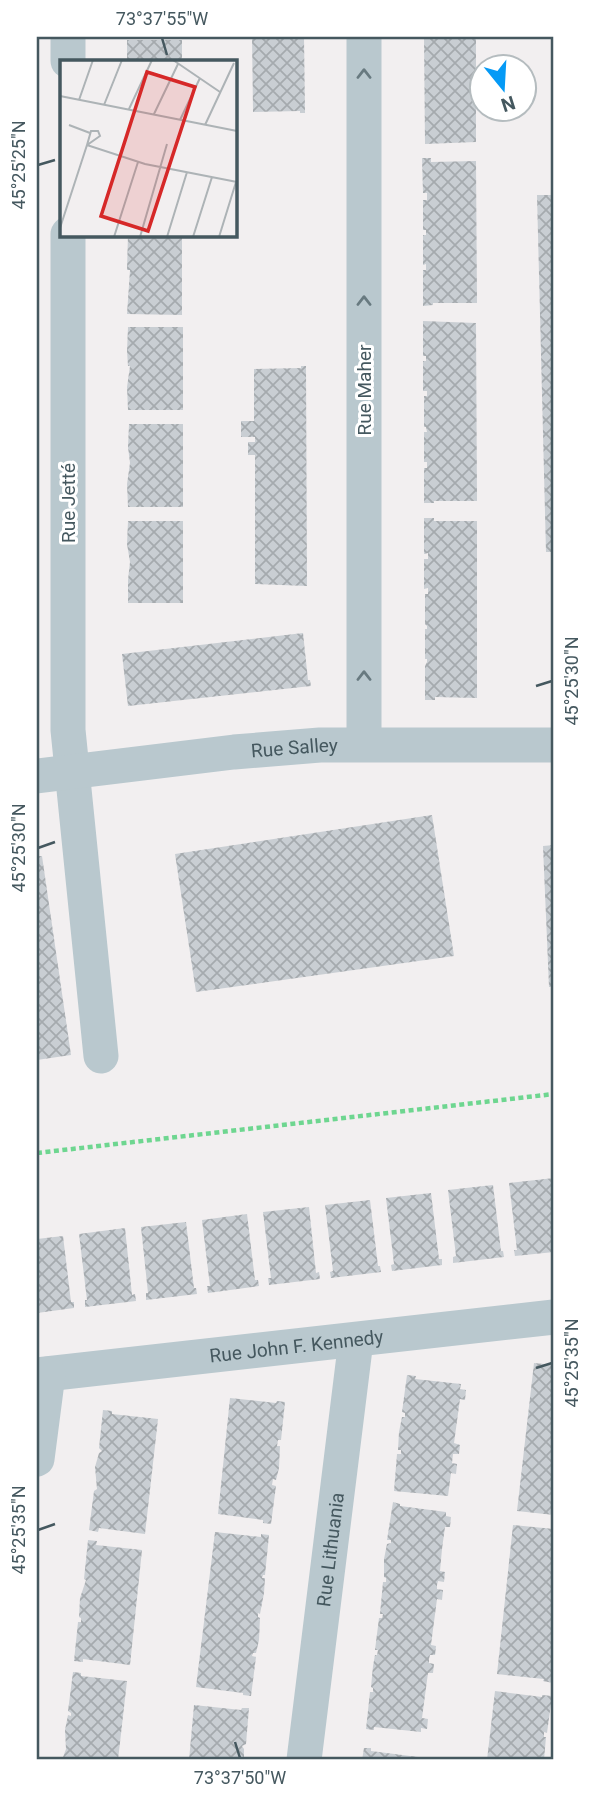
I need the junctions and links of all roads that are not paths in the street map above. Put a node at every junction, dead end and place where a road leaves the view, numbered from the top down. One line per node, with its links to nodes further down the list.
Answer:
1 (68, 37): 3 (street)
2 (364, 37): 5 (street, Rue Maher, one-way to 2)
3 (68, 60)
4 (68, 236): 7 (street, Rue Jetté)
5 (364, 744): 6 (street, Rue Salley); 7 (street, Rue Salley)
6 (554, 745)
7 (72, 771): 8 (street, Rue Salley); 9 (street, Rue Jetté)
8 (37, 776)
9 (101, 1056)
10 (554, 1317): 11 (street, Rue John F. Kennedy)
11 (356, 1340): 12 (street, Rue John F. Kennedy); 14 (street, Rue Lithuania)
12 (42, 1374): 13 (street)
13 (37, 1459)
14 (304, 1760)

